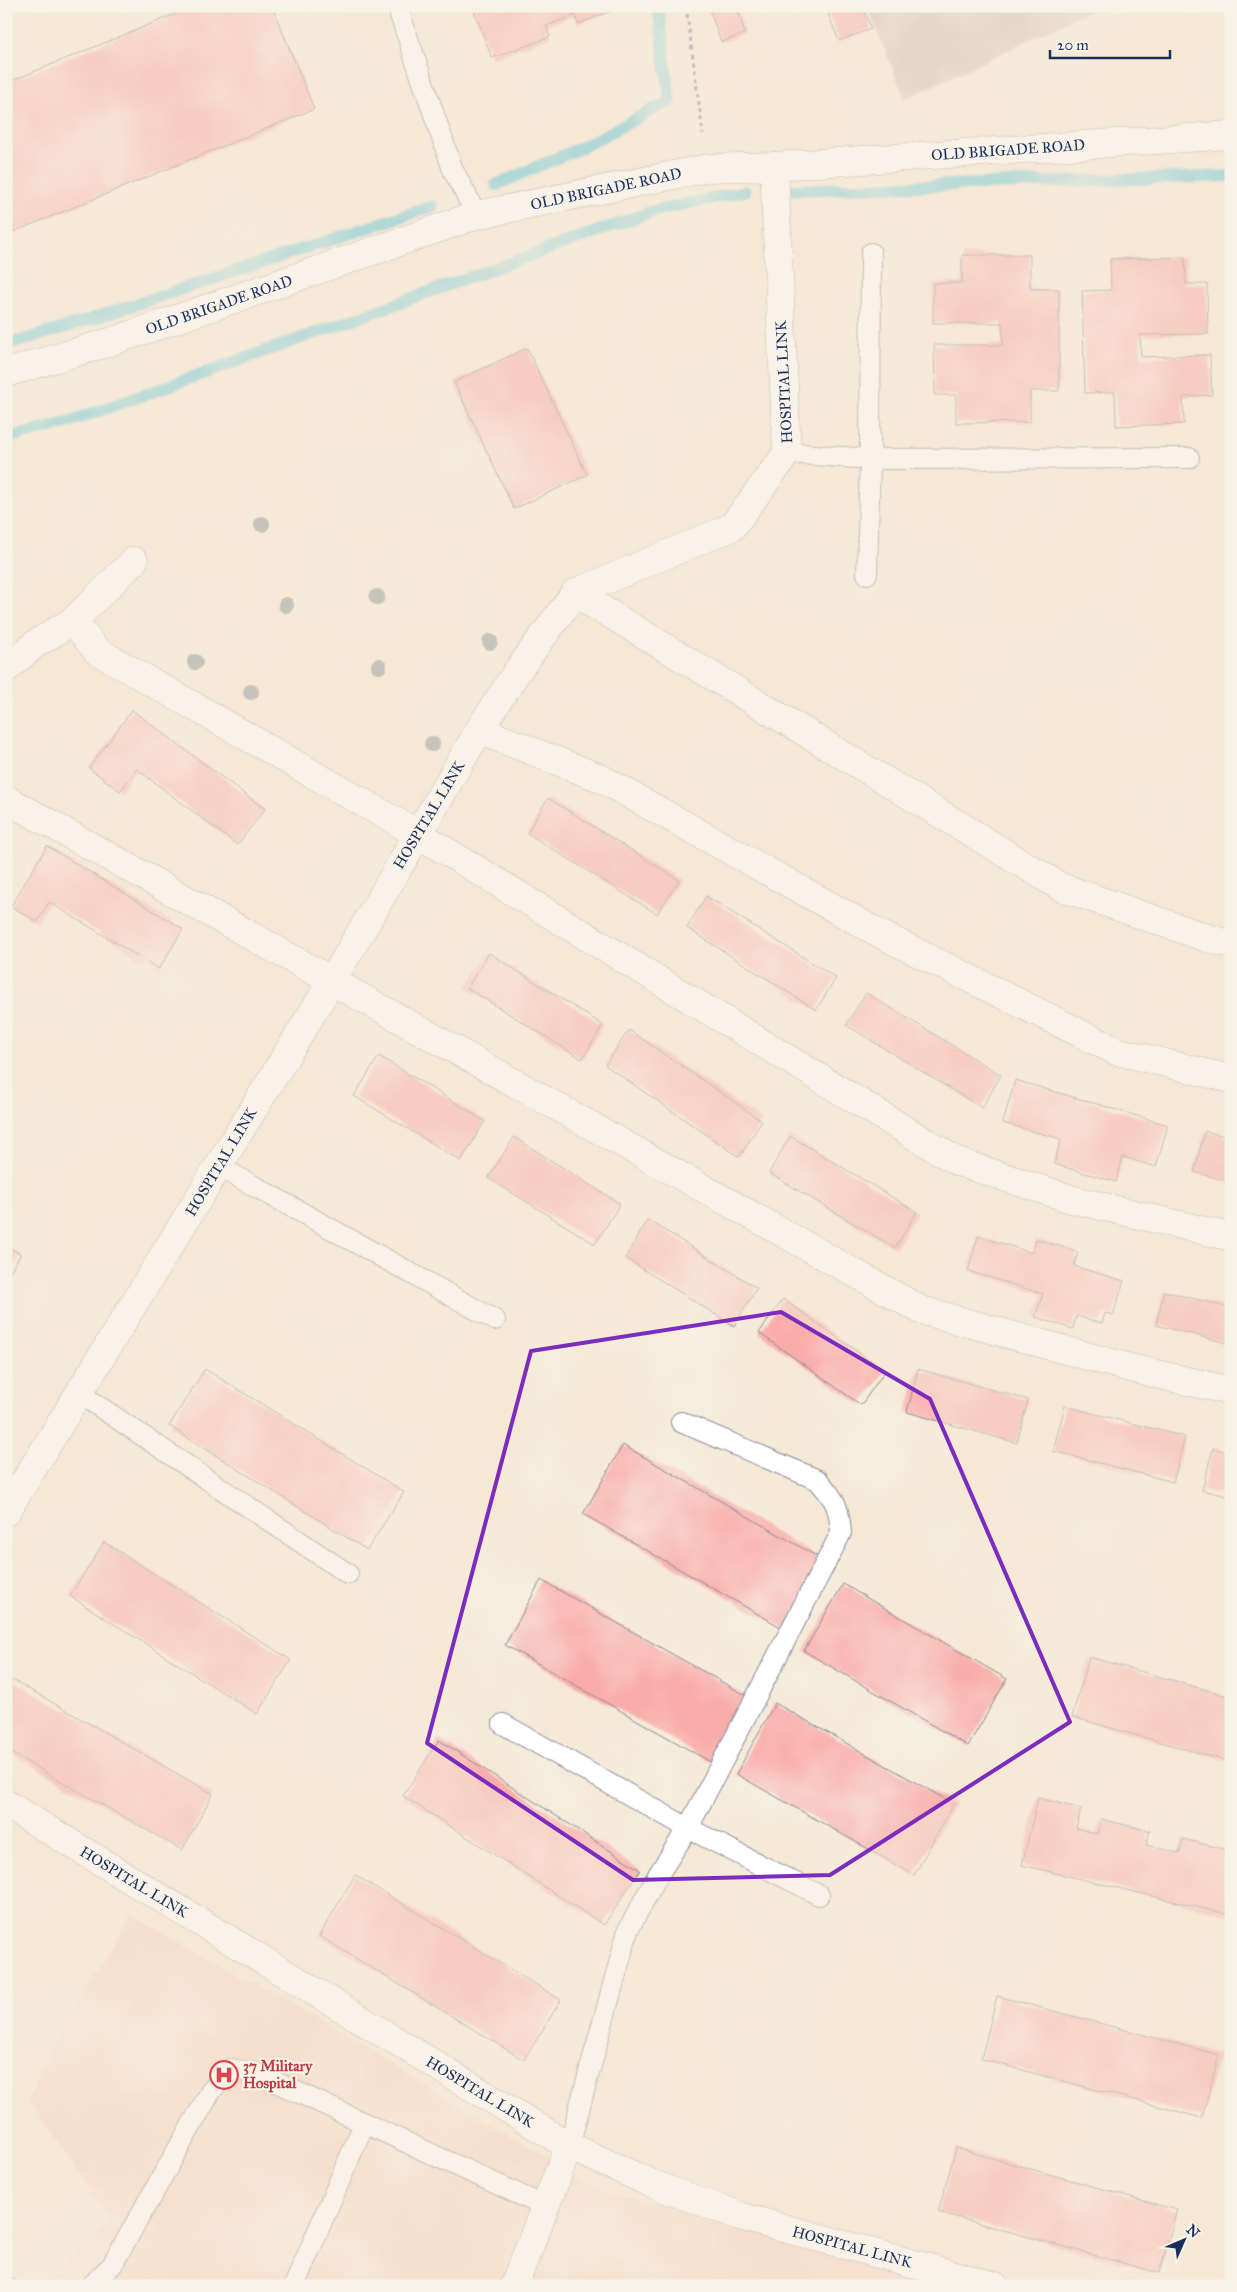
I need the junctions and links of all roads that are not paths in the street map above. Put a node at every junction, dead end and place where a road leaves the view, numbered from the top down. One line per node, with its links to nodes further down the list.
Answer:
1 (397, 6): 4 (lane)
2 (1231, 135): 3 (street, OLD BRIGADE ROAD)
3 (774, 166): 4 (street, OLD BRIGADE ROAD); 7 (street, HOSPITAL LINK)
4 (477, 215): 6 (street, OLD BRIGADE ROAD)
5 (871, 253): 9 (lane)
6 (6, 373)
7 (787, 453): 9 (lane); 12 (street, HOSPITAL LINK)
8 (1189, 458): 9 (lane)
9 (870, 459): 11 (lane)
10 (134, 561): 13 (street)
11 (867, 574)
12 (575, 593): 15 (street, HOSPITAL LINK); 18 (street)
13 (73, 621): 14 (street); 17 (street)
14 (6, 669)
15 (480, 730): 17 (street, HOSPITAL LINK); 20 (street)
16 (6, 799): 19 (street)
17 (418, 834): 19 (street, HOSPITAL LINK); 22 (street)
18 (1231, 944)
19 (332, 981): 21 (street, HOSPITAL LINK); 24 (street)
20 (1231, 1079)
21 (218, 1166): 23 (lane); 25 (street, HOSPITAL LINK)
22 (1231, 1237)
23 (495, 1320)
24 (1231, 1391)
25 (80, 1393): 27 (street, HOSPITAL LINK); 28 (lane)
26 (681, 1422): 31 (lane)
27 (6, 1512)
28 (348, 1574)
29 (503, 1724): 31 (lane)
30 (6, 1804): 34 (street, HOSPITAL LINK)
31 (688, 1828): 32 (lane); 34 (lane)
32 (819, 1895)
33 (364, 2124): 35 (lane); 36 (lane); 37 (lane)
34 (569, 2146): 35 (street); 39 (street, HOSPITAL LINK)
35 (544, 2206): 38 (street)
36 (91, 2286)
37 (294, 2286)
38 (514, 2286)
39 (995, 2286)

